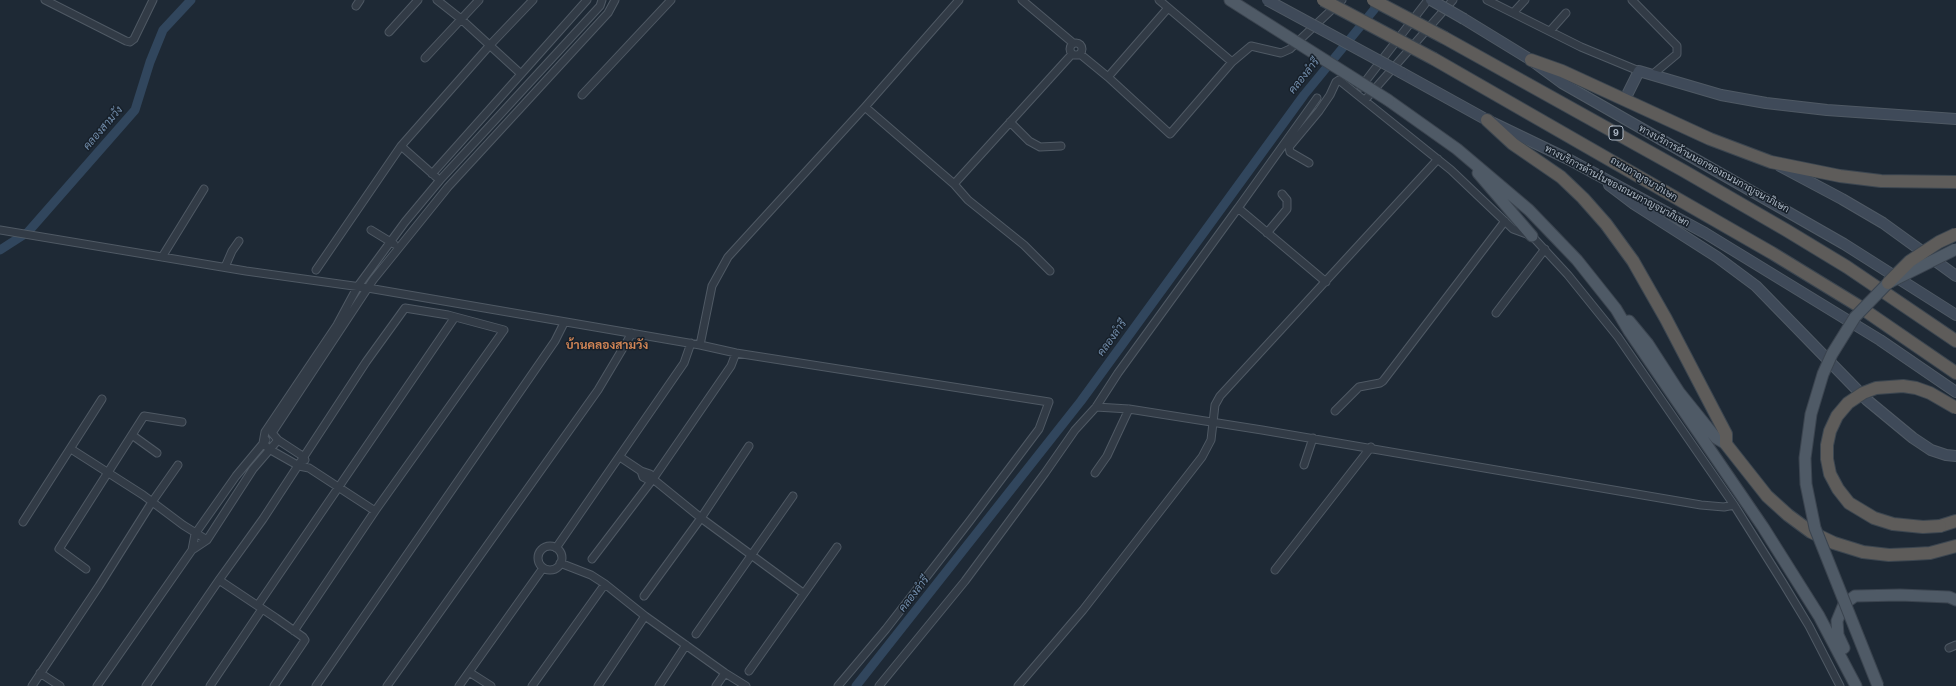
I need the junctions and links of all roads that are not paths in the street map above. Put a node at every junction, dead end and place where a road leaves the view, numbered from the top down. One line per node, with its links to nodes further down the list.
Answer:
1 (45, 0): 2 (street)
2 (153, 0)
3 (418, 0): 29 (street)
4 (438, 0): 27 (street)
5 (479, 0): 27 (street)
6 (533, 0): 31 (street)
7 (587, 0): 37 (street)
8 (602, 0): 40 (street)
9 (615, 0): 41 (street)
10 (671, 0): 43 (street)
11 (959, 0): 47 (street)
12 (1022, 0): 30 (street)
13 (1159, 0): 24 (street)
14 (1230, 0): 53 (main road, bridge)
15 (1267, 0): 49 (main road, ทางบริการด้านในของถนนกาญจนาภิเษก, bridge)
16 (1324, 0): 96 (highway, ถนนกาญจนาภิเษก, bridge)
17 (1342, 0): 35 (street)
18 (1373, 0): 92 (highway, 9, bridge)
19 (1430, 0): 34 (main road, ทางบริการด้านนอกของถนนกาญจนาภิเษก, bridge); 42 (street)
20 (1453, 0): 46 (street)
21 (1487, 0): 26 (street)
22 (1525, 0): 26 (street)
23 (1632, 0): 38 (street)
24 (1168, 8): 35 (street); 39 (street)
25 (1566, 12): 28 (street)
26 (1513, 13): 28 (street)
27 (461, 19): 31 (street); 33 (street)
28 (1550, 31): 36 (street)
29 (389, 32)
30 (1073, 43): 32 (street); 32 (street)
31 (490, 46): 37 (street); 51 (street)
32 (1076, 54): 39 (street); 50 (street)
33 (425, 58)
34 (1531, 60): 45 (highway); 88 (main road, ทางบริการด้านนอกของถนนกาญจนาภิเษก, bridge)
35 (1232, 62): 39 (street)
36 (1639, 71): 38 (main road); 45 (main road)
37 (522, 74): 57 (street)
38 (1652, 75): 48 (main road)
39 (1108, 77)
40 (532, 80): 41 (street); 59 (street)
41 (539, 88): 62 (street)
42 (1356, 92): 46 (street); 56 (street)
43 (582, 95)
44 (1317, 98): 65 (street)
45 (1625, 99): 55 (highway)
46 (1366, 100): 54 (street)
47 (866, 107): 61 (street); 94 (street)
48 (1956, 119)
49 (1487, 120): 58 (main road, ทางบริการด้านในของถนนกาญจนาภิเษก); 110 (highway)
50 (1010, 122): 52 (street); 61 (street)
51 (401, 146): 57 (street); 79 (street)
52 (1061, 146)
53 (1457, 149): 71 (main road); 86 (main road)
54 (1438, 159): 66 (street); 82 (street)
55 (1771, 162): 60 (highway); 81 (main road)
56 (1309, 163)
57 (432, 174): 59 (street)
58 (1597, 175): 97 (main road, ทางบริการด้านในของถนนกาญจนาภิเษก); 116 (main road)
59 (440, 180): 62 (street); 73 (street)
60 (1956, 182)
61 (954, 184): 80 (street)
62 (448, 187): 74 (street)
63 (204, 189): 77 (street)
64 (1282, 194): 69 (street)
65 (1238, 208): 69 (street); 99 (street)
66 (1505, 222): 71 (street); 102 (street)
67 (0, 230): 77 (street)
68 (371, 230): 73 (street)
69 (1267, 234): 82 (street)
70 (1956, 234): 83 (highway, bridge)
71 (1532, 236): 75 (street)
72 (239, 242): 78 (street)
73 (390, 242): 74 (street); 84 (street)
74 (399, 248): 85 (street)
75 (1545, 249): 87 (street); 131 (street)
76 (1956, 249): 83 (main road, bridge)
77 (162, 257): 78 (street)
78 (225, 267): 84 (street)
79 (316, 270)
80 (1050, 272)
81 (1956, 276)
82 (1326, 282): 104 (street)
83 (1888, 283): 183 (main road, bridge)
84 (358, 286): 85 (street); 109 (street)
85 (368, 288): 90 (street); 105 (street)
86 (1616, 309): 110 (main road); 181 (main road)
87 (1496, 313)
88 (1956, 315)
89 (455, 317): 117 (street); 128 (street); 132 (street)
90 (564, 323): 91 (street); 168 (street)
91 (632, 333): 93 (street); 169 (street)
92 (1956, 341)
93 (691, 343): 94 (street); 118 (street)
94 (700, 344): 95 (street)
95 (736, 353): 127 (street); 177 (street)
96 (1956, 373)
97 (1956, 392)
98 (102, 399): 113 (street)
99 (1096, 407): 101 (street); 178 (street)
100 (1956, 408): 134 (highway, bridge)
101 (1129, 409): 104 (street); 126 (street)
102 (1335, 411)
103 (182, 422): 106 (street)
104 (1213, 425): 108 (street); 179 (street)
105 (272, 433): 107 (street); 109 (street)
106 (132, 435): 115 (street); 125 (street)
107 (278, 440): 114 (street); 117 (street)
108 (1312, 441): 112 (street); 121 (street)
109 (263, 443): 114 (street); 119 (street)
110 (1726, 444): 138 (highway)
111 (749, 446): 133 (street)
112 (1371, 447): 131 (street); 147 (street)
113 (71, 449): 125 (street); 135 (street)
114 (269, 449): 122 (street); 124 (street)
115 (157, 453)
116 (1956, 456)
117 (304, 457): 122 (street); 123 (street)
118 (620, 457): 127 (street); 140 (street)
119 (245, 464): 124 (street); 136 (street)
120 (178, 465): 130 (street)
121 (1304, 465)
122 (298, 466): 123 (street); 148 (street)
123 (309, 468): 128 (street)
124 (253, 469): 137 (street)
125 (107, 473): 130 (street); 146 (street)
126 (1095, 473)
127 (653, 479): 133 (street); 143 (street)
128 (338, 487): 132 (street); 153 (street)
129 (793, 496): 142 (street)
130 (152, 502): 136 (street); 160 (street)
131 (1734, 505): 180 (street)
132 (374, 511): 155 (street)
133 (701, 518): 142 (street); 151 (street)
134 (1956, 521)
135 (23, 522)
136 (195, 534): 137 (street); 141 (street)
137 (207, 540): 141 (street)
138 (1956, 546)
139 (836, 547): 150 (street)
140 (556, 548): 144 (street); 145 (street)
141 (192, 550): 164 (street)
142 (752, 554): 150 (street); 156 (street)
143 (592, 559)
144 (560, 563): 145 (street); 149 (street)
145 (543, 568): 159 (street)
146 (86, 569)
147 (1275, 570)
148 (219, 580): 153 (street); 165 (street)
149 (605, 584): 154 (street); 172 (street)
150 (803, 592): 158 (street)
151 (644, 596)
152 (1956, 600): 182 (main road)
153 (260, 607): 155 (street); 166 (street)
154 (645, 616): 157 (street); 173 (street)
155 (294, 631): 167 (street)
156 (696, 634)
157 (686, 645): 161 (street); 174 (street)
158 (749, 671)
159 (469, 672): 170 (street); 171 (street)
160 (40, 673): 162 (street); 163 (street)
161 (725, 673): 175 (street); 176 (street)
162 (32, 686)
163 (60, 686)
164 (97, 686)
165 (146, 686)
166 (210, 686)
167 (274, 686)
168 (316, 686)
169 (387, 686)
170 (459, 686)
171 (491, 686)
172 (532, 686)
173 (598, 686)
174 (659, 686)
175 (716, 686)
176 (746, 686)
177 (838, 686)
178 (880, 686)
179 (1018, 686)
180 (1840, 686)
181 (1856, 686)
182 (1862, 686)
183 (1878, 686)

